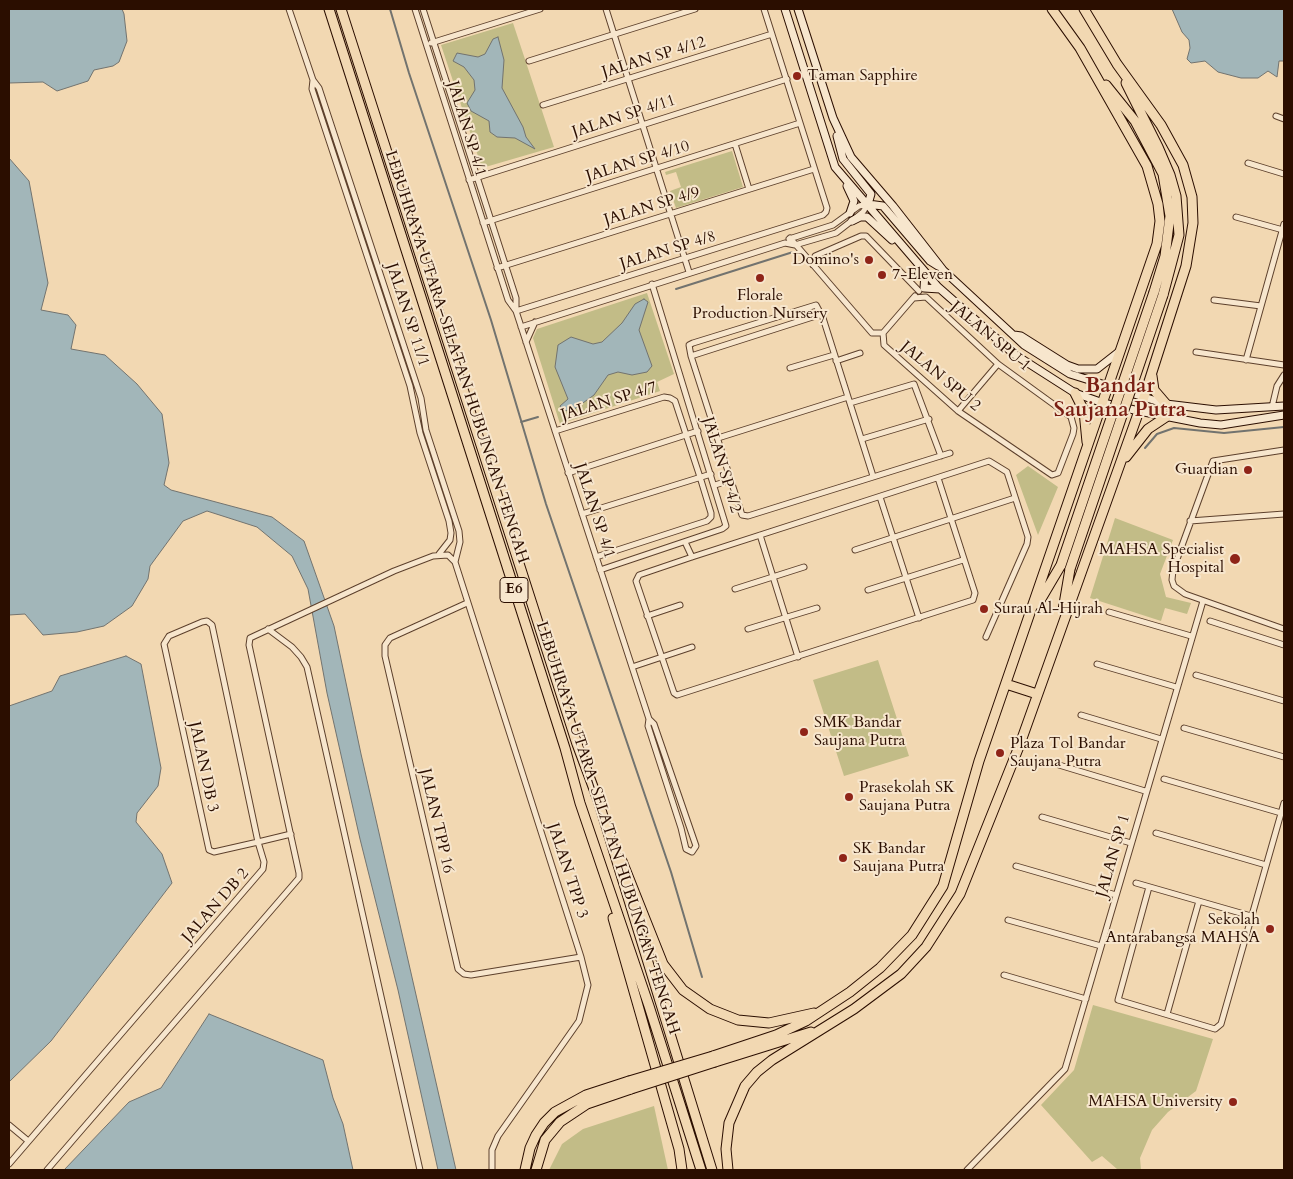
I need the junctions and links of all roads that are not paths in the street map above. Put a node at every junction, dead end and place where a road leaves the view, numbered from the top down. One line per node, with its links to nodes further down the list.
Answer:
1 (290, 9): 23 (street, JALAN SP 11/1)
2 (329, 9): 173 (highway, LEBUHRAYA UTARA–SELATAN HUBUNGAN TENGAH / E6)
3 (341, 9): 172 (highway, LEBUHRAYA UTARA–SELATAN HUBUNGAN TENGAH / E6)
4 (415, 9): 17 (street, JALAN SP 4/1)
5 (423, 9): 16 (street, JALAN SP 4/1)
6 (540, 9): 16 (street)
7 (606, 9): 14 (street)
8 (695, 9): 14 (street)
9 (764, 9): 15 (street)
10 (785, 9): 34 (main road)
11 (798, 9): 26 (main road)
12 (1052, 9): 20 (highway)
13 (1084, 9): 19 (highway)
14 (614, 34): 18 (street); 21 (street)
15 (772, 34): 21 (street, JALAN SP 4/12); 22 (street)
16 (433, 42): 17 (street); 36 (street, JALAN SP 4/1)
17 (426, 44): 37 (street, JALAN SP 4/1)
18 (528, 61)
19 (1118, 64): 60 (highway); 81 (highway)
20 (1096, 75): 60 (highway); 72 (highway)
21 (628, 79): 24 (street, JALAN SP 4/12); 29 (street)
22 (787, 79): 28 (street); 29 (street, JALAN SP 4/11)
23 (312, 80): 124 (street, JALAN SP 11/1); 128 (street, JALAN SP 11/1)
24 (543, 105)
25 (1276, 116): 27 (street)
26 (833, 118): 39 (main road); 55 (main road)
27 (1284, 118)
28 (800, 123): 30 (street, JALAN SP 4/10); 33 (street)
29 (643, 124): 32 (street); 36 (street, JALAN SP 4/11)
30 (735, 144): 32 (street, JALAN SP 4/10); 38 (street)
31 (1248, 163): 35 (street)
32 (657, 169): 41 (street); 43 (street, JALAN SP 4/10)
33 (814, 169): 38 (street, JALAN SP 4/9); 50 (street, JALAN SP 4/8)
34 (838, 170): 39 (main road); 40 (main road)
35 (1284, 174)
36 (477, 177): 37 (street, JALAN SP 4/11); 43 (street, JALAN SP 4/1)
37 (469, 180): 45 (street, JALAN SP 4/1)
38 (749, 189): 41 (street, JALAN SP 4/9)
39 (868, 204): 40 (street); 44 (street); 54 (main road); 55 (main road)
40 (850, 213): 47 (street)
41 (670, 214): 50 (street); 52 (street, JALAN SP 4/9)
42 (1236, 217): 46 (street)
43 (491, 221): 45 (street, JALAN SP 4/10); 52 (street, JALAN SP 4/1)
44 (852, 221): 49 (street); 54 (main road)
45 (483, 223): 53 (street, JALAN SP 4/1)
46 (1283, 227): 64 (street)
47 (790, 238): 48 (street); 49 (street, JALAN SPU 2)
48 (785, 243): 49 (street); 56 (street)
49 (795, 245): 51 (street, JALAN SPU 2)
50 (685, 259): 56 (street); 65 (street, JALAN SP 4/8)
51 (813, 265): 58 (street); 69 (street, JALAN SPU 2)
52 (505, 266): 53 (street, JALAN SP 4/9); 65 (street, JALAN SP 4/1)
53 (498, 268): 65 (street, JALAN SP 4/1)
54 (923, 270): 58 (main road); 59 (main road)
55 (943, 270): 70 (main road)
56 (689, 272): 57 (street)
57 (652, 284): 67 (street); 97 (street, JALAN SP 4/2)
58 (922, 289): 59 (main road); 61 (street); 62 (street)
59 (941, 289): 84 (main road)
60 (1159, 294): 130 (highway, bridge)
61 (926, 297): 62 (street); 78 (street, JALAN SPU 1)
62 (914, 298): 69 (street)
63 (1214, 300): 64 (street)
64 (1261, 306): 77 (street)
65 (516, 311): 68 (street, JALAN SP 4/1)
66 (822, 314): 75 (street); 75 (street); 76 (street)
67 (535, 322): 68 (street); 71 (street)
68 (521, 326): 71 (street, JALAN SP 4/1)
69 (883, 333): 91 (street, JALAN SPU 2)
70 (1011, 334): 72 (main road); 83 (main road)
71 (526, 342): 96 (street, JALAN SP 4/1)
72 (1121, 350): 83 (highway)
73 (860, 352): 76 (street)
74 (1196, 352): 77 (street)
75 (691, 356): 99 (street)
76 (835, 358): 80 (street); 86 (street)
77 (1246, 360): 79 (street)
78 (998, 364): 91 (street); 108 (street, JALAN SPU 1)
79 (1284, 365)
80 (790, 368)
81 (1152, 373): 85 (highway); 88 (highway)
82 (1284, 375): 90 (street)
83 (1109, 386): 85 (main road); 87 (highway)
84 (1075, 393): 87 (main road); 101 (highway)
85 (1144, 397): 88 (main road); 92 (highway)
86 (849, 400): 95 (street, JALAN SPU 2); 99 (street); 100 (street)
87 (1103, 403): 92 (main road); 101 (highway)
88 (1166, 404): 90 (main road)
89 (1284, 406): 90 (main road)
90 (1272, 407)
91 (958, 411): 108 (street, JALAN SPU 2)
92 (1139, 411): 94 (main road); 105 (highway)
93 (1284, 415): 94 (main road)
94 (1166, 417): 105 (highway)
95 (929, 419): 100 (street); 104 (street, JALAN SPU 2)
96 (555, 431): 98 (street, JALAN SP 4/7); 106 (street, JALAN SP 4/1)
97 (698, 431): 98 (street); 107 (street, JALAN SP 4/2)
98 (686, 435): 106 (street); 110 (street)
99 (718, 438): 112 (street)
100 (862, 440): 109 (street)
101 (1087, 448): 144 (highway)
102 (1284, 450): 119 (street)
103 (950, 453): 104 (street)
104 (941, 456): 109 (street)
105 (1118, 470): 149 (highway)
106 (568, 473): 116 (street, JALAN SP 4/1)
107 (711, 474): 110 (street); 113 (street, JALAN SP 4/2)
108 (1056, 475)
109 (873, 476): 112 (street)
110 (700, 477): 116 (street); 125 (street)
111 (938, 478): 114 (street); 115 (street); 118 (street)
112 (731, 480): 113 (street)
113 (715, 485): 122 (street, JALAN SP 4/2)
114 (880, 497): 120 (street); 121 (street)
115 (1015, 498): 118 (street); 151 (street)
116 (582, 514): 125 (street, JALAN SP 4/1)
117 (1284, 514): 119 (street)
118 (950, 519): 121 (street); 127 (street)
119 (1190, 521): 136 (street)
120 (760, 535): 126 (street); 132 (street)
121 (893, 537): 123 (street); 133 (street)
122 (685, 542): 126 (street); 131 (street, JALAN SP 4/2)
123 (855, 550)
124 (439, 554): 128 (street); 146 (street)
125 (596, 557): 131 (street, JALAN SP 4/1)
126 (692, 558): 141 (street)
127 (963, 560): 133 (street); 143 (street)
128 (455, 562): 137 (street, JALAN TPP 3)
129 (804, 567): 132 (street)
130 (1065, 567): 144 (highway); 149 (highway)
131 (600, 570): 158 (street, JALAN SP 4/1)
132 (773, 576): 134 (street); 142 (street)
133 (906, 578): 135 (street); 143 (street)
134 (735, 589)
135 (868, 590)
136 (1203, 601): 148 (street); 150 (street, JALAN SP 1)
137 (467, 603): 190 (street, JALAN TPP 3); 190 (street, JALAN TPP 16)
138 (680, 605): 141 (street)
139 (817, 608): 142 (street)
140 (1109, 612): 150 (street)
141 (647, 616): 156 (street)
142 (786, 618): 147 (street); 155 (street)
143 (919, 618): 155 (street)
144 (1028, 619): 160 (highway)
145 (1210, 620): 153 (street)
146 (268, 629): 178 (street); 202 (street)
147 (748, 629)
148 (1284, 629)
149 (1060, 630): 162 (highway)
150 (1191, 636): 161 (street, JALAN SP 1)
151 (986, 637)
152 (165, 639): 179 (street, JALAN DB 3); 179 (street, JALAN DB 2)
153 (1284, 644)
154 (692, 647): 156 (street)
155 (798, 657): 156 (street)
156 (661, 658): 158 (street)
157 (1097, 664): 161 (street)
158 (632, 667): 165 (street, JALAN SP 4/1)
159 (1196, 675): 163 (street)
160 (1006, 684): 162 (highway); 193 (highway)
161 (1176, 687): 167 (street, JALAN SP 1)
162 (1037, 694): 195 (highway)
163 (1284, 701)
164 (1081, 715): 167 (street)
165 (649, 719): 165 (street, JALAN SP 4/1)
166 (1184, 728): 168 (street)
167 (1161, 739): 171 (street, JALAN SP 1)
168 (1284, 757)
169 (1059, 765): 171 (street)
170 (1164, 779): 175 (street)
171 (1145, 791): 180 (street, JALAN SP 1)
172 (598, 800): 193 (highway); 208 (highway, LEBUHRAYA UTARA–SELATAN HUBUNGAN TENGAH / E6)
173 (580, 803): 206 (highway); 207 (highway, LEBUHRAYA UTARA–SELATAN HUBUNGAN TENGAH / E6)
174 (1284, 803): 175 (street)
175 (1281, 813): 181 (street)
176 (1042, 818): 180 (street)
177 (1156, 833): 181 (street)
178 (291, 834): 179 (street); 201 (street)
179 (258, 842): 199 (street, JALAN DB 2)
180 (1131, 842): 185 (street, JALAN SP 1)
181 (1266, 865): 187 (street)
182 (1016, 866): 185 (street)
183 (1136, 883): 184 (street)
184 (1149, 887): 186 (street); 194 (street)
185 (1116, 895): 189 (street, JALAN SP 1)
186 (1199, 901): 187 (street); 194 (street)
187 (1250, 916): 194 (street)
188 (1008, 920): 189 (street)
189 (1101, 946): 192 (street, JALAN SP 1)
190 (581, 957): 203 (street, JALAN TPP 3)
191 (1004, 975): 192 (street)
192 (1086, 999): 210 (street, JALAN SP 1)
193 (824, 1010): 196 (highway)
194 (1167, 1014)
195 (825, 1027): 196 (highway); 209 (highway)
196 (714, 1059): 197 (highway, bridge)
197 (630, 1085): 204 (highway); 205 (highway)
198 (9, 1125): 199 (street)
199 (27, 1140): 200 (street, JALAN DB 2)
200 (9, 1164)
201 (46, 1170)
202 (420, 1170)
203 (492, 1170)
204 (525, 1170)
205 (536, 1170)
206 (682, 1170)
207 (701, 1170)
208 (712, 1170)
209 (728, 1170)
210 (968, 1170)

